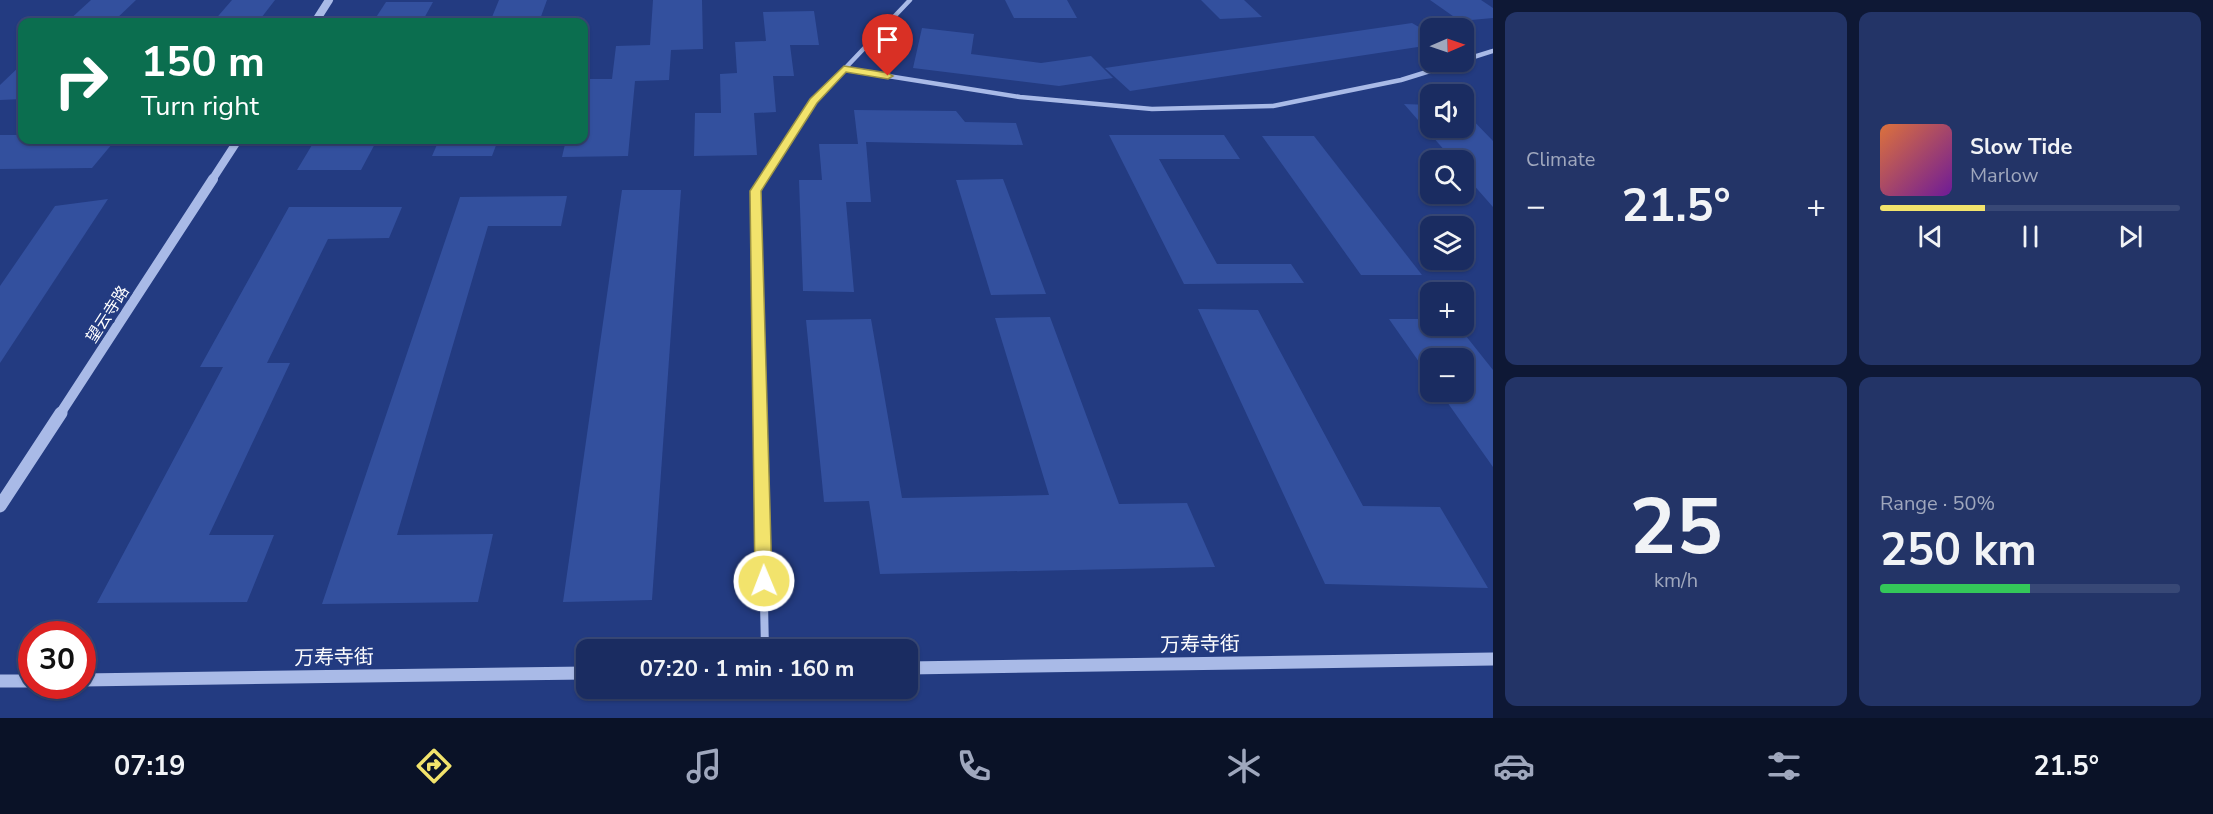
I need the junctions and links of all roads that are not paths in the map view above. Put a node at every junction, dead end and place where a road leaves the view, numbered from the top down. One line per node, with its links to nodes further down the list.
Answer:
1 (329, 0): 3 (street)
2 (910, 0): 6 (street)
3 (318, 18)
4 (1493, 51): 5 (street)
5 (1474, 57)
6 (844, 69): 7 (street); 10 (street)
7 (1427, 72)
8 (235, 144): 9 (street, 望云寺路)
9 (0, 506)
10 (765, 639)
11 (1493, 658): 12 (street, 万寿寺街)
12 (918, 668)
13 (576, 673): 14 (street, 万寿寺街)
14 (96, 680)
15 (0, 681): 16 (street)
16 (18, 681)

